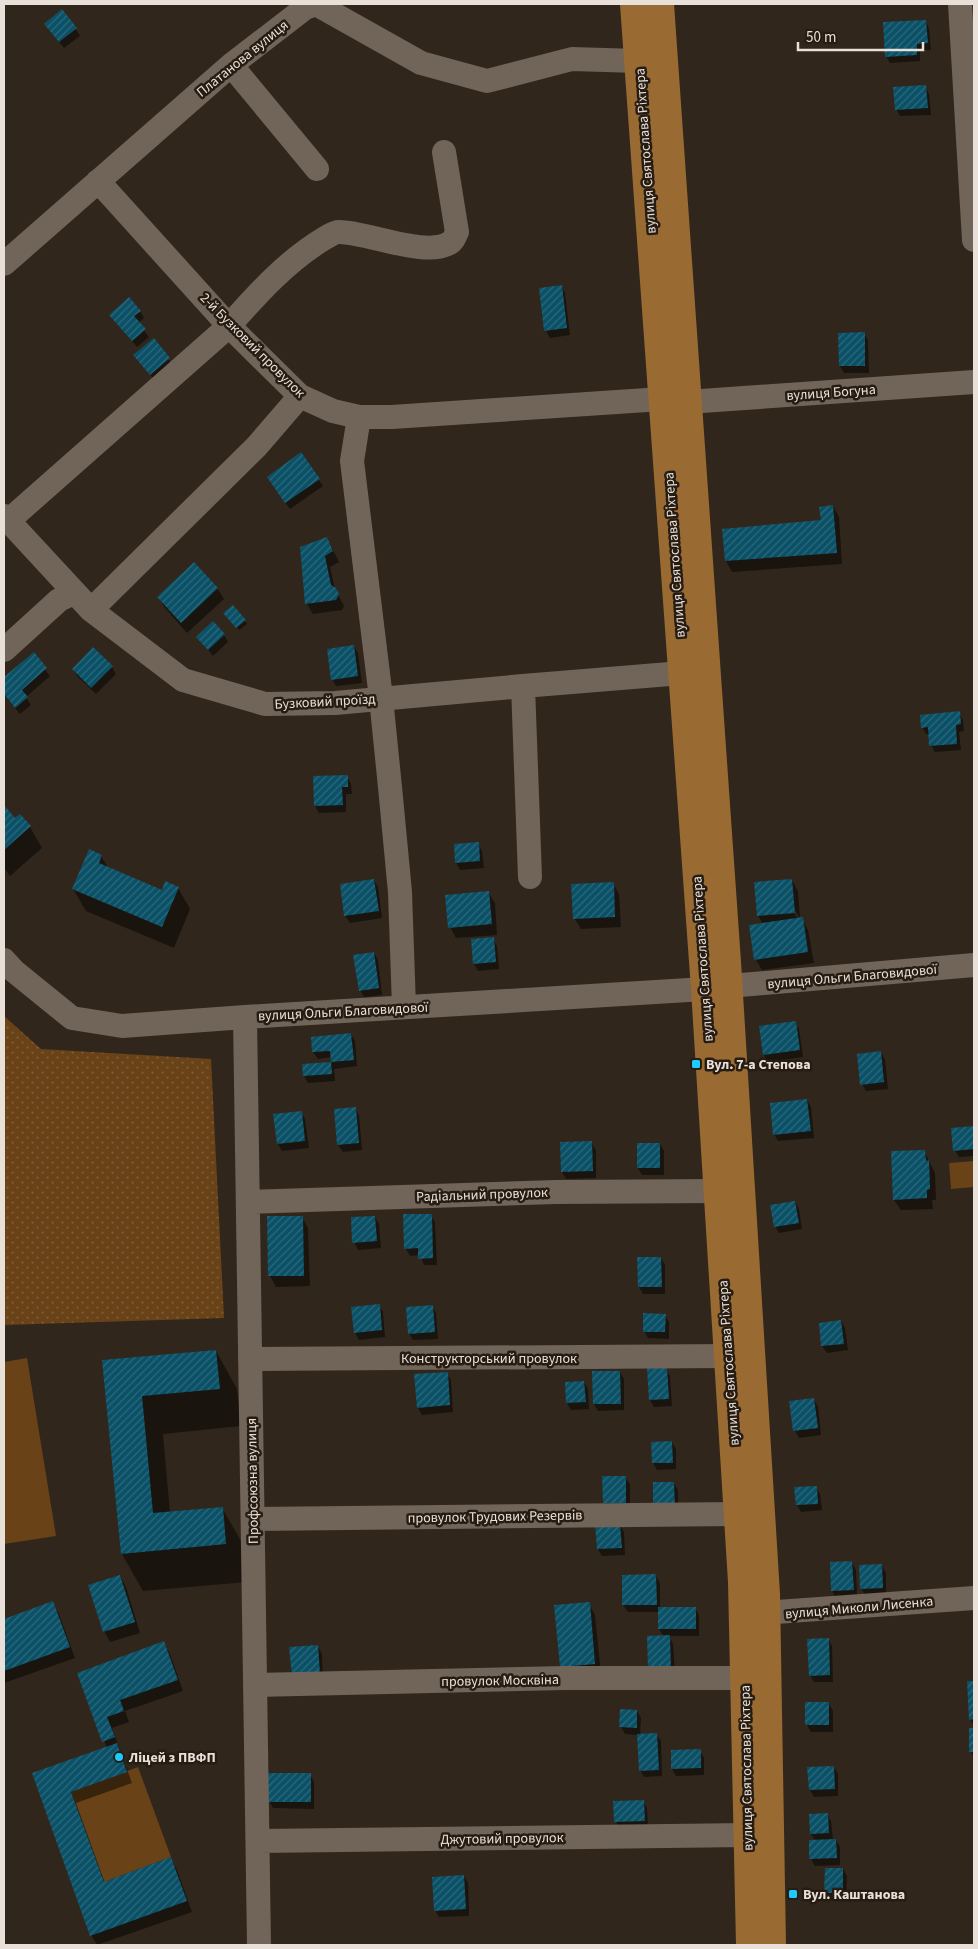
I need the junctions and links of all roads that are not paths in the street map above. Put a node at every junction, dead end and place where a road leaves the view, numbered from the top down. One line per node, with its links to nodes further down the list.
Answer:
1 (634, 4): 4 (main road, вулиця Святослава Ріхтера)
2 (660, 4): 14 (main road, вулиця Святослава Ріхтера)
3 (960, 4): 9 (street)
4 (638, 61): 5 (street, Платанова вулиця); 14 (main road, вулиця Святослава Ріхтера)
5 (231, 65): 7 (street); 8 (street, Платанова вулиця)
6 (444, 152): 11 (street)
7 (317, 169)
8 (98, 181): 10 (street, Платанова вулиця); 11 (street, 2-й Бузковий провулок)
9 (974, 240)
10 (4, 264)
11 (229, 326): 13 (street, 2-й Бузковий провулок); 16 (street)
12 (974, 382): 14 (street, вулиця Богуна)
13 (300, 396): 15 (street, 2-й Бузковий провулок); 18 (street)
14 (675, 401): 15 (street, 2-й Бузковий провулок); 20 (main road, вулиця Святослава Ріхтера); 26 (main road, вулиця Святослава Ріхтера)
15 (359, 417): 22 (street)
16 (6, 519): 17 (street, Бузковий проїзд)
17 (74, 593): 18 (street, Бузковий проїзд); 19 (street)
18 (91, 610): 22 (street, Бузковий проїзд)
19 (4, 650)
20 (682, 673): 21 (street, Бузковий проїзд); 26 (main road, вулиця Святослава Ріхтера)
21 (522, 686): 22 (street, Бузковий проїзд); 23 (street)
22 (382, 698): 27 (street)
23 (530, 877)
24 (4, 960): 28 (street, вулиця Ольги Благовидової)
25 (974, 965): 26 (street, вулиця Ольги Благовидової)
26 (717, 988): 27 (street, вулиця Ольги Благовидової); 29 (main road, вулиця Святослава Ріхтера); 36 (main road, вулиця Святослава Ріхтера)
27 (404, 1007): 28 (street, вулиця Ольги Благовидової)
28 (244, 1017): 30 (street, Профсоюзна вулиця)
29 (717, 1191): 30 (street, Радіальний провулок); 31 (main road, вулиця Святослава Ріхтера)
30 (248, 1202): 32 (street, Профсоюзна вулиця)
31 (728, 1356): 32 (street, Конструкторський провулок); 33 (main road, вулиця Святослава Ріхтера)
32 (250, 1359): 34 (street, Профсоюзна вулиця)
33 (738, 1514): 34 (street, провулок Трудових Резервів); 36 (main road, вулиця Святослава Ріхтера)
34 (252, 1520): 38 (street, Профсоюзна вулиця)
35 (974, 1598): 36 (street, вулиця Миколи Лисенка)
36 (754, 1614): 37 (main road, вулиця Святослава Ріхтера); 43 (main road, вулиця Святослава Ріхтера)
37 (744, 1678): 38 (street, провулок Москвіна); 39 (main road, вулиця Святослава Ріхтера)
38 (255, 1685): 40 (street, Профсоюзна вулиця)
39 (747, 1835): 40 (street, Джутовий провулок); 42 (main road, вулиця Святослава Ріхтера)
40 (258, 1842): 41 (street, Профсоюзна вулиця)
41 (259, 1945)
42 (750, 1945)
43 (772, 1945)

